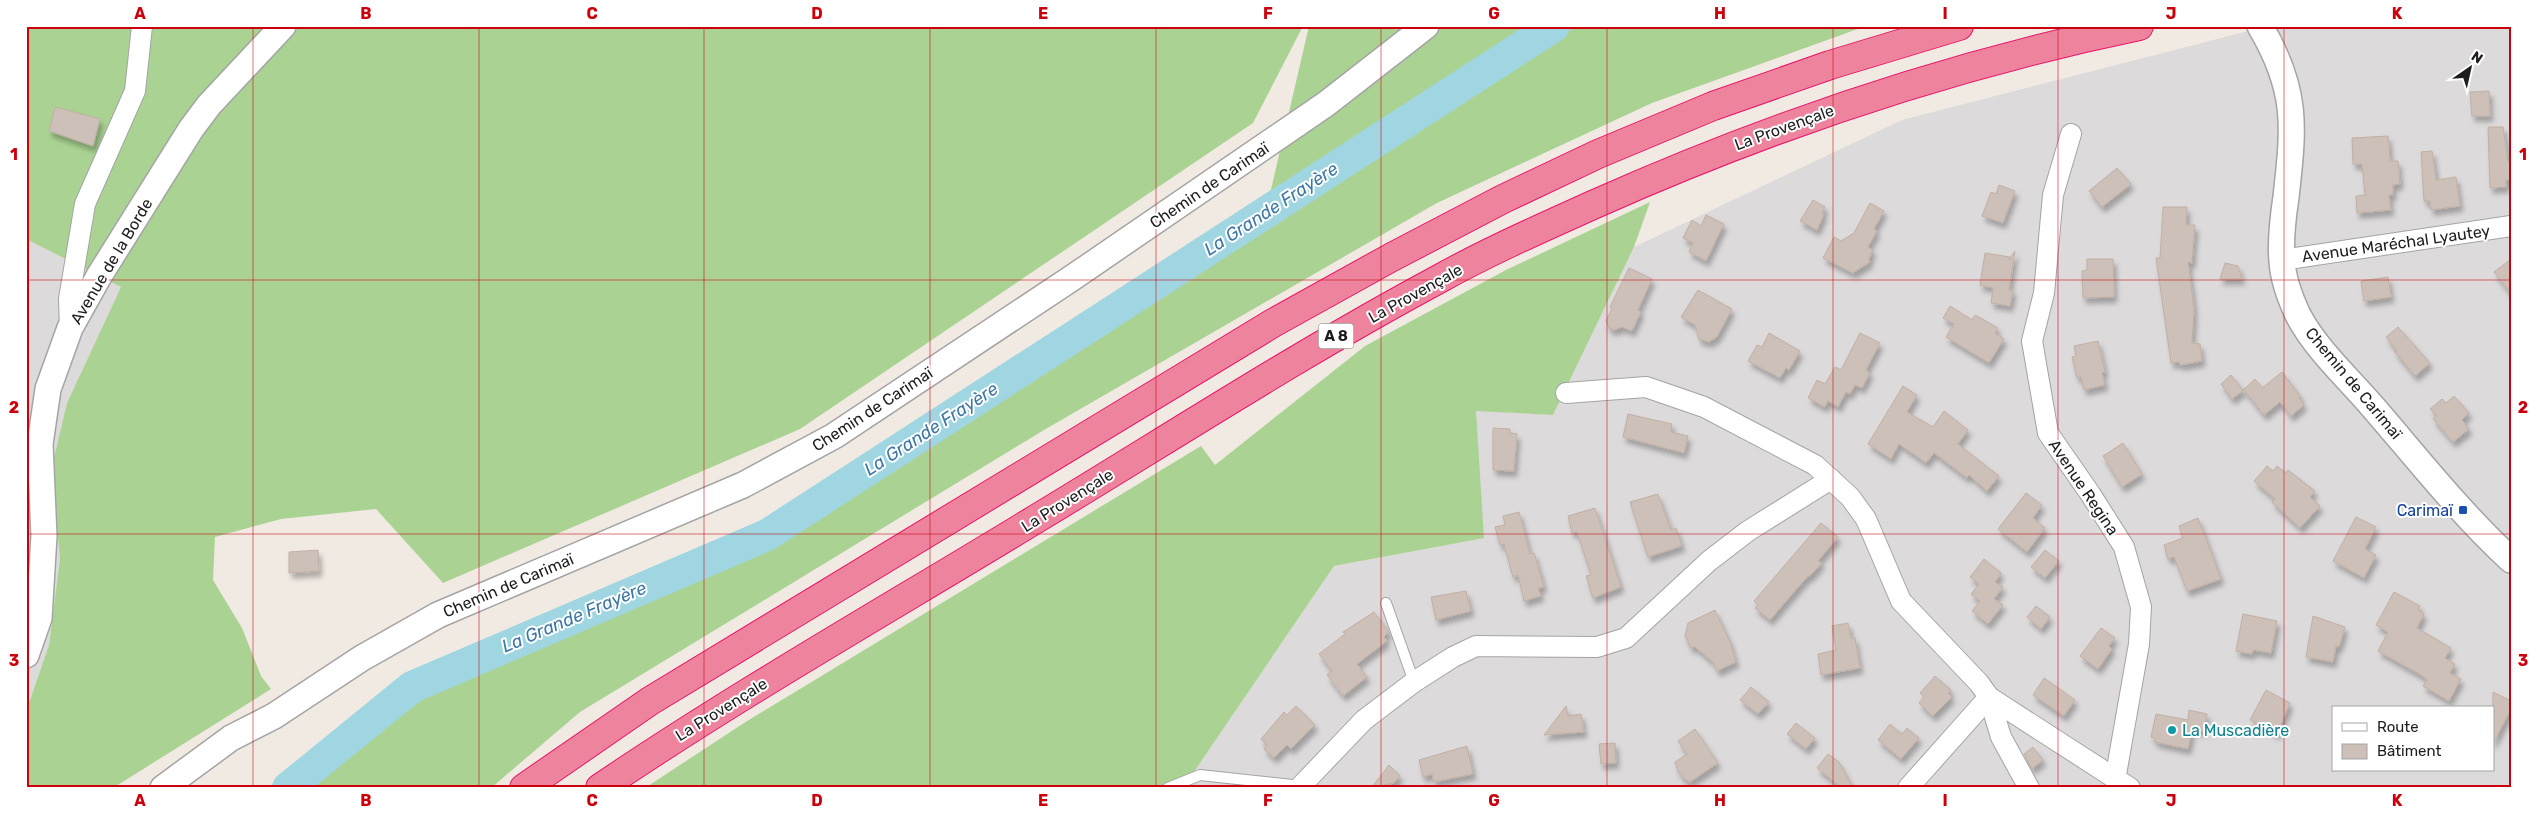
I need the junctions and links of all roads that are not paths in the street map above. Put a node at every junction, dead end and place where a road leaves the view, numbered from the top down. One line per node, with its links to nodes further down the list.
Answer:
1 (142, 26): 10 (street)
2 (283, 26): 10 (street, Avenue de la Borde)
3 (1426, 26): 18 (street, Chemin de Carimaï)
4 (1959, 26): 23 (highway, A 8)
5 (2139, 26): 24 (highway, La Provençale / A 8)
6 (2260, 26): 9 (street, Chemin de Carimaï)
7 (2071, 134): 19 (street, Avenue Regina)
8 (2511, 226): 9 (street, Avenue Maréchal Lyautey)
9 (2282, 260): 13 (street, Chemin de Carimaï)
10 (70, 328): 15 (street, Avenue de la Borde)
11 (1566, 393): 12 (street)
12 (1831, 480): 16 (street); 17 (street)
13 (2511, 560)
14 (1386, 603): 16 (lane)
15 (26, 655)
16 (1414, 682): 20 (street)
17 (1989, 697): 19 (street); 26 (street); 27 (street)
18 (274, 716): 21 (street, Chemin de Carimaï); 22 (street, Chemin de Carimaï)
19 (2123, 784)
20 (1300, 787): 25 (lane)
21 (163, 788)
22 (191, 788)
23 (524, 788)
24 (600, 788)
25 (1168, 788)
26 (1908, 788)
27 (2029, 788)

